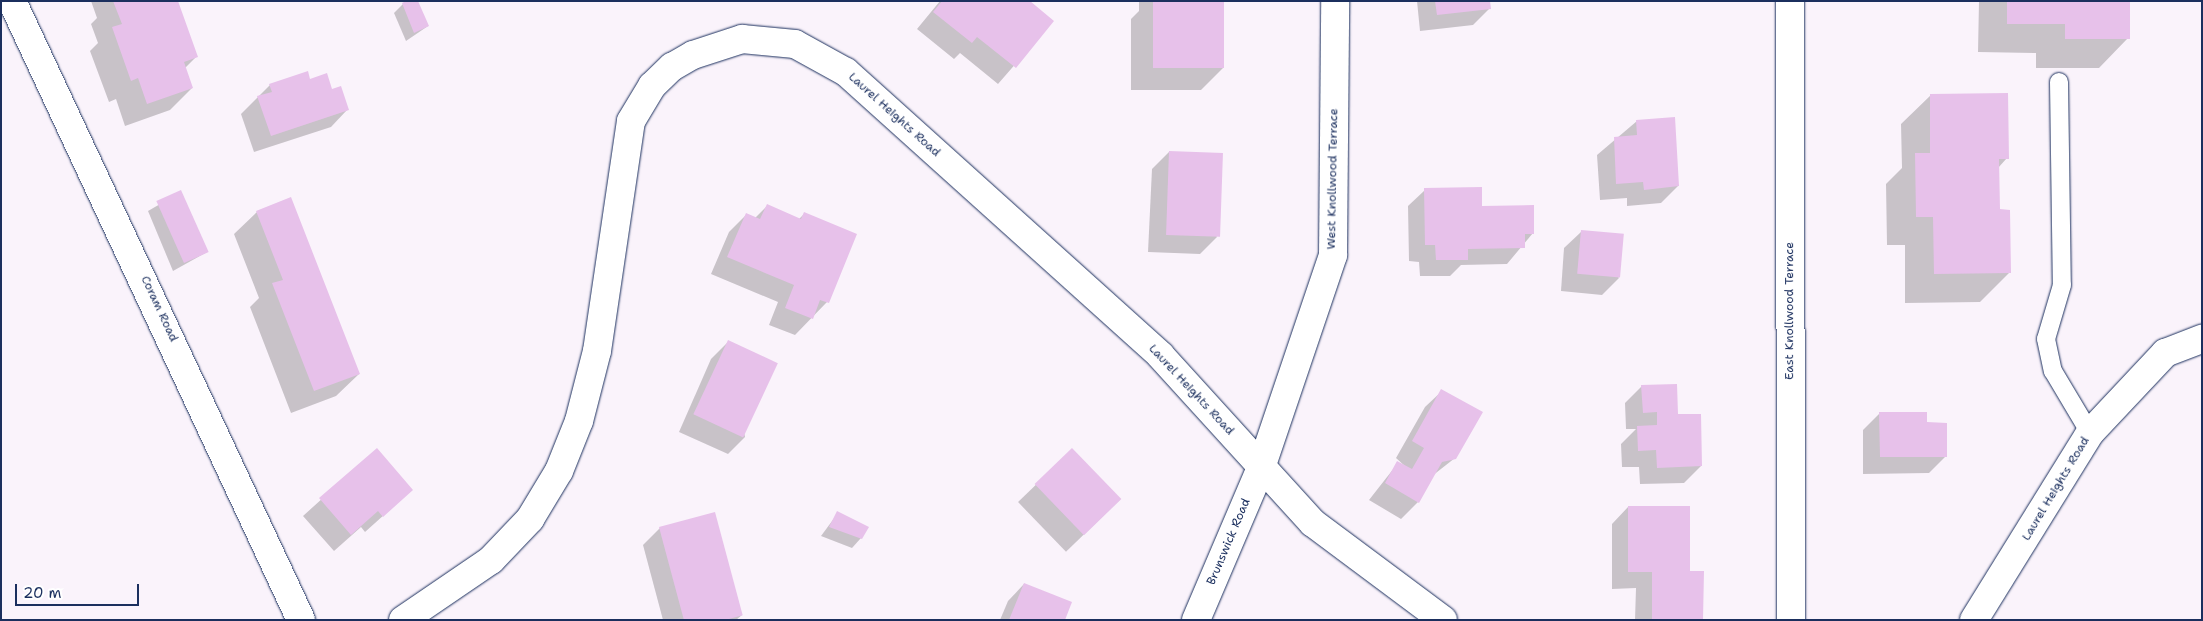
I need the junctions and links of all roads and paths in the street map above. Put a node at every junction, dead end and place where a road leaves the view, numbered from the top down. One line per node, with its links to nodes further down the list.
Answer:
1 (12, 1): 8 (street, Coram Road)
2 (1335, 1): 7 (street, West Knollwood Terrace)
3 (1790, 1): 12 (street, East Knollwood Terrace)
4 (2059, 82): 6 (lane)
5 (2202, 339): 6 (street, Laurel Heights Road)
6 (2090, 433): 13 (street, Laurel Heights Road)
7 (1262, 465): 9 (street, Laurel Heights Road); 10 (street, Brunswick Road); 11 (street, Laurel Heights Road)
8 (301, 620)
9 (403, 620)
10 (1196, 620)
11 (1443, 620)
12 (1791, 620)
13 (1974, 620)

